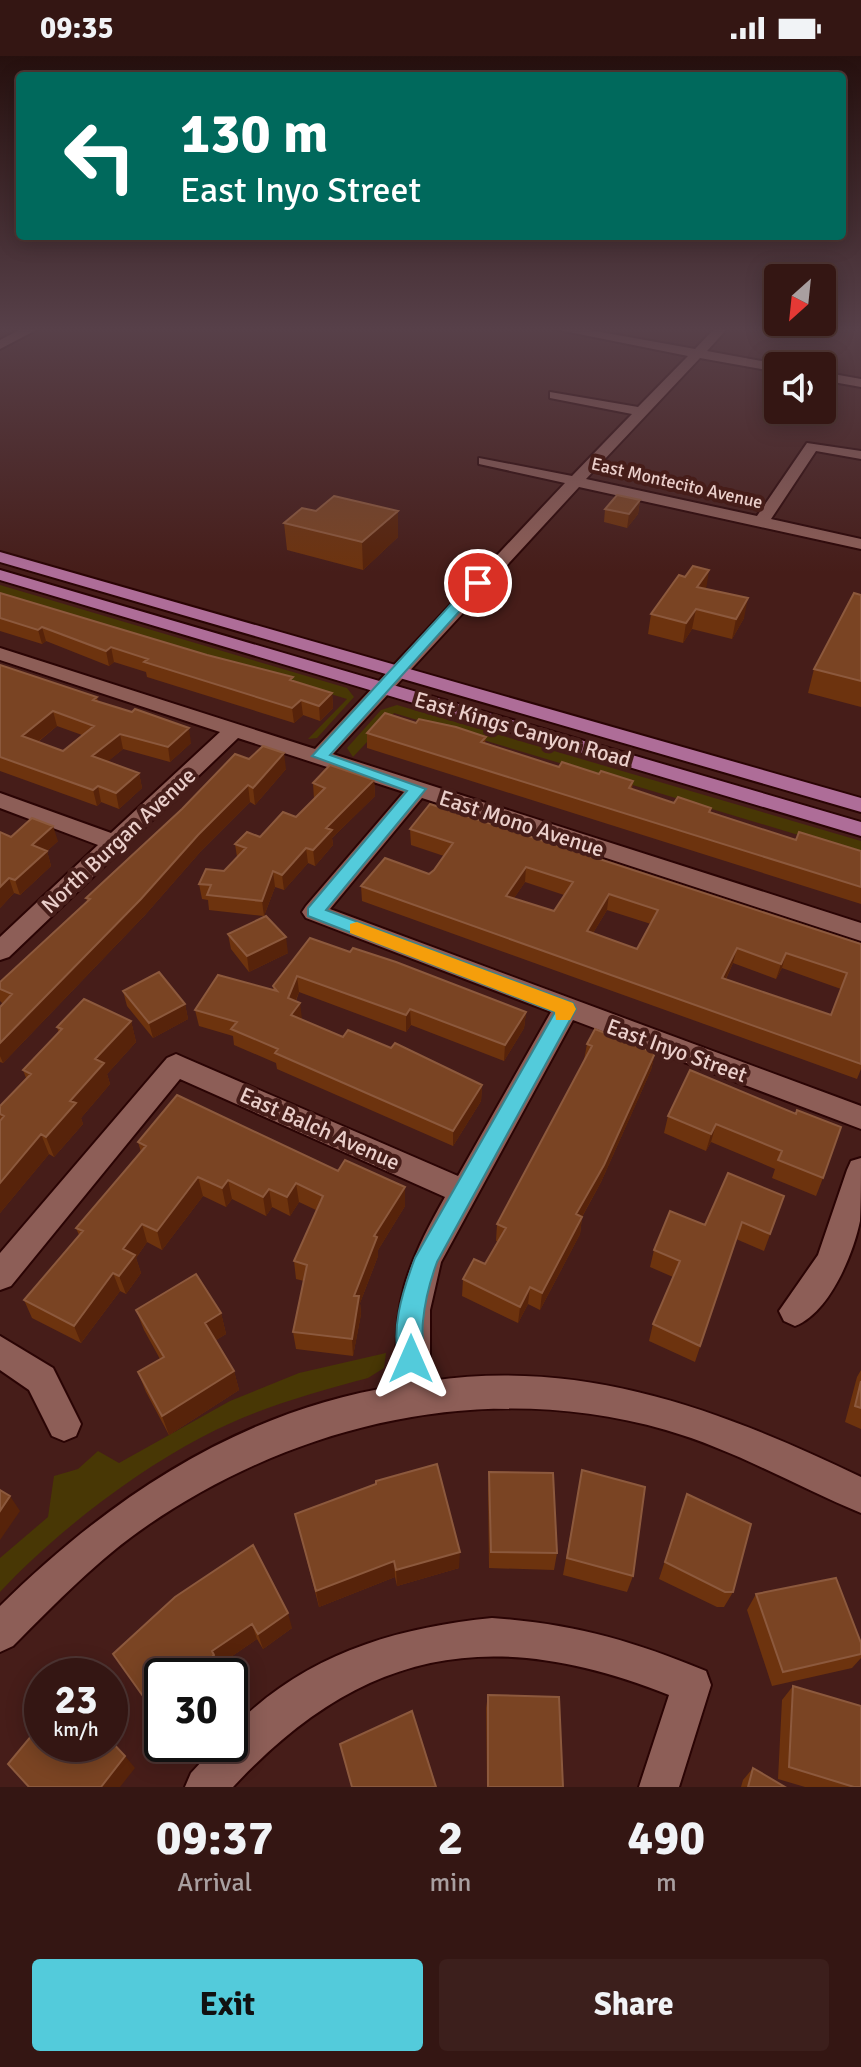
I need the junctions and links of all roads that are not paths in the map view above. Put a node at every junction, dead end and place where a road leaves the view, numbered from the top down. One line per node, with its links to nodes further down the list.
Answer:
1 (631, 410): 3 (street)
2 (644, 410): 3 (street)
3 (642, 412): 6 (street)
4 (861, 455): 7 (street)
5 (484, 461): 6 (street, East Montecito Avenue)
6 (575, 481): 7 (street, East Montecito Avenue); 12 (street)
7 (761, 522): 8 (street, East Montecito Avenue)
8 (861, 544)
9 (0, 557): 12 (main road, East Kings Canyon Road)
10 (0, 575): 12 (main road, East Kings Canyon Road)
11 (0, 654): 13 (street, East Mono Avenue)
12 (391, 680): 14 (street); 15 (main road, East Kings Canyon Road); 18 (main road, East Kings Canyon Road)
13 (235, 729): 14 (street, East Mono Avenue); 21 (street, North Burgan Avenue)
14 (320, 756): 16 (street, East Mono Avenue)
15 (699, 781): 19 (main road); 20 (main road, East Kings Canyon Road)
16 (418, 789): 22 (street, East Mono Avenue); 24 (street, East Inyo Street)
17 (0, 800): 21 (street)
18 (861, 805)
19 (861, 818)
20 (861, 829)
21 (115, 843): 23 (street, North Burgan Avenue)
22 (861, 932)
23 (0, 951)
24 (566, 1009): 25 (street, East Inyo Street); 27 (street)
25 (861, 1118)
26 (861, 1170): 29 (street)
27 (464, 1192): 28 (street, East Balch Avenue); 31 (street)
28 (0, 1276)
29 (795, 1311)
30 (0, 1351): 32 (street)
31 (415, 1396): 33 (street); 34 (street)
32 (64, 1424)
33 (861, 1495)
34 (0, 1633)
35 (205, 1787): 36 (street)
36 (659, 1787)

